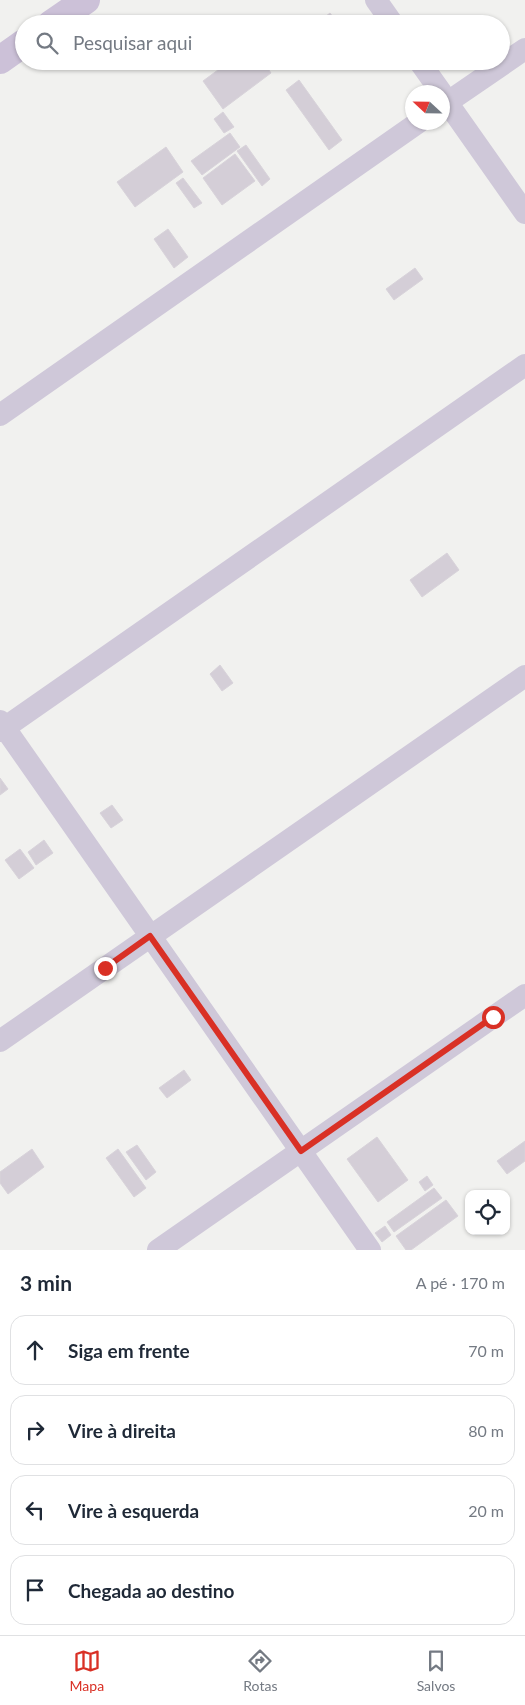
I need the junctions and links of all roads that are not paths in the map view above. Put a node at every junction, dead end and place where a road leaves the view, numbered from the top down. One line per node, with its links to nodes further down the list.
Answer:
1 (86, 0): 3 (street)
2 (376, 0): 4 (street)
3 (65, 15)
4 (387, 15)
5 (15, 49): 8 (street)
6 (525, 49): 7 (street)
7 (510, 58)
8 (0, 60)
9 (425, 70): 11 (street)
10 (491, 70): 12 (street)
11 (434, 85)
12 (450, 95)
13 (450, 109): 15 (street)
14 (408, 130): 17 (street)
15 (525, 213)
16 (525, 365): 19 (street)
17 (0, 415)
18 (525, 676): 20 (street)
19 (2, 727): 20 (street)
20 (150, 936): 22 (street); 23 (street)
21 (525, 995): 23 (street)
22 (0, 1041)
23 (301, 1151): 24 (street); 25 (street)
24 (158, 1250)
25 (370, 1250)

